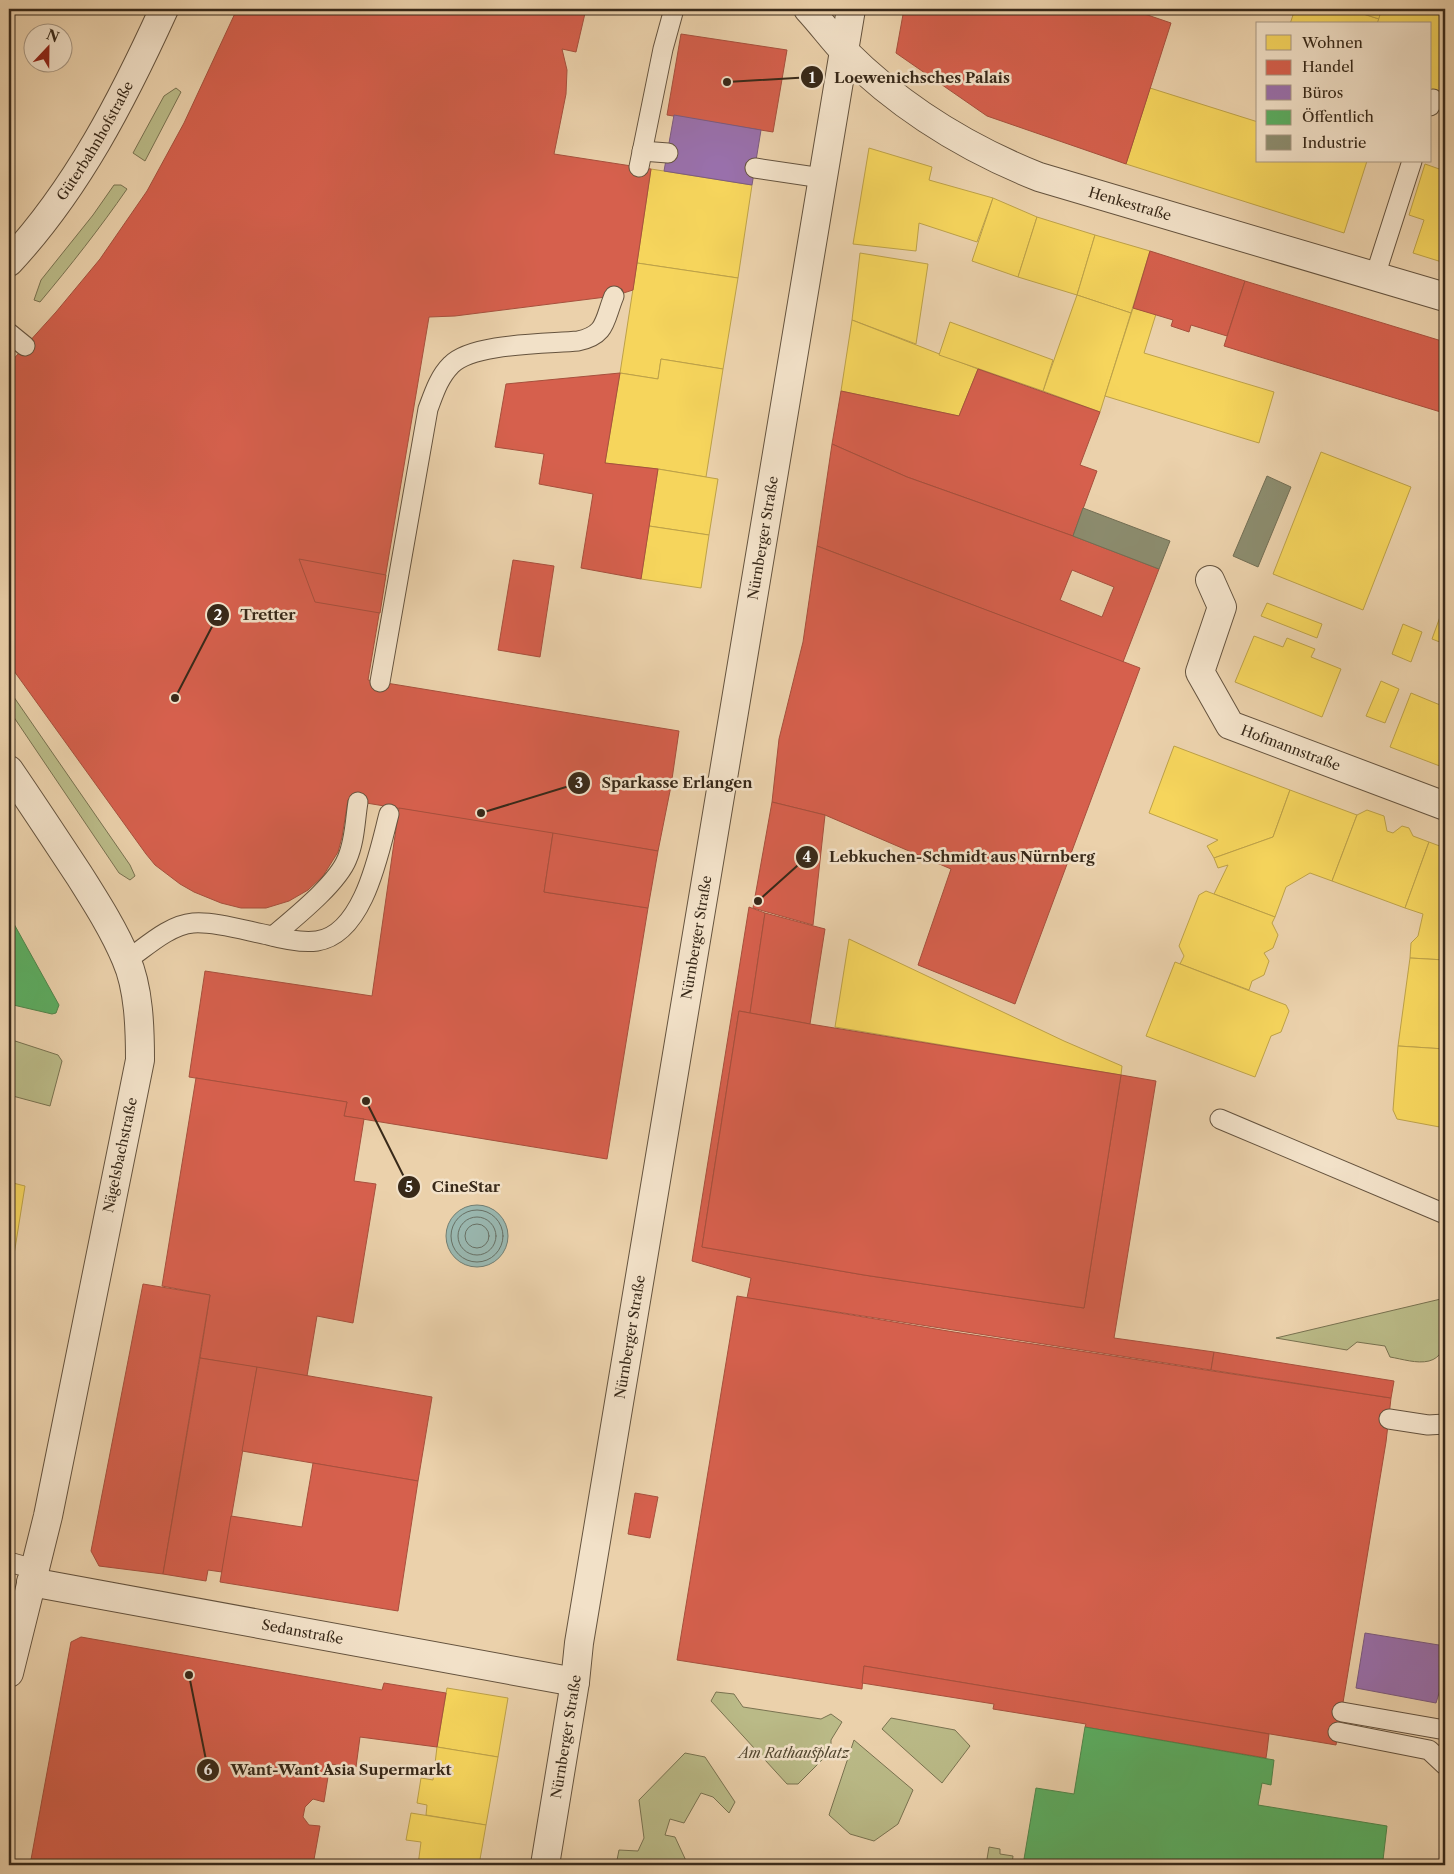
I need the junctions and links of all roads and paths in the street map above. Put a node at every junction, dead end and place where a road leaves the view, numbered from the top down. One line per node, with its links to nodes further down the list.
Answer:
1 (164, 9): 10 (street, Güterbahnhofstraße)
2 (674, 9): 6 (lane)
3 (808, 9): 5 (street, Henkestraße)
4 (851, 9): 5 (street, Nürnberger Straße)
5 (844, 51): 9 (street, Nürnberger Straße); 11 (street, Henkestraße)
6 (668, 153)
7 (1412, 162): 11 (lane)
8 (754, 168): 9 (lane)
9 (822, 178): 30 (street, Nürnberger Straße)
10 (9, 262)
11 (1375, 276): 13 (street, Henkestraße)
12 (614, 296): 17 (lane)
13 (1445, 297)
14 (9, 333): 15 (lane)
15 (25, 346)
16 (1210, 580): 20 (street, Hofmannstraße)
17 (380, 682)
18 (9, 770): 23 (street, Nägelsbachstraße)
19 (358, 802): 22 (lane)
20 (1445, 806)
21 (388, 814): 22 (lane)
22 (273, 936): 23 (lane)
23 (127, 960): 28 (street, Nägelsbachstraße)
24 (1220, 1120): 25 (lane)
25 (1445, 1214)
26 (1389, 1419): 27 (lane)
27 (1445, 1424)
28 (25, 1571): 29 (street, Nägelsbachstraße); 30 (street, Sedanstraße)
29 (9, 1673)
30 (575, 1682): 35 (street, Nürnberger Straße)
31 (1342, 1712): 32 (lane)
32 (1445, 1730)
33 (1338, 1732): 34 (lane)
34 (1445, 1765)
35 (545, 1865)

